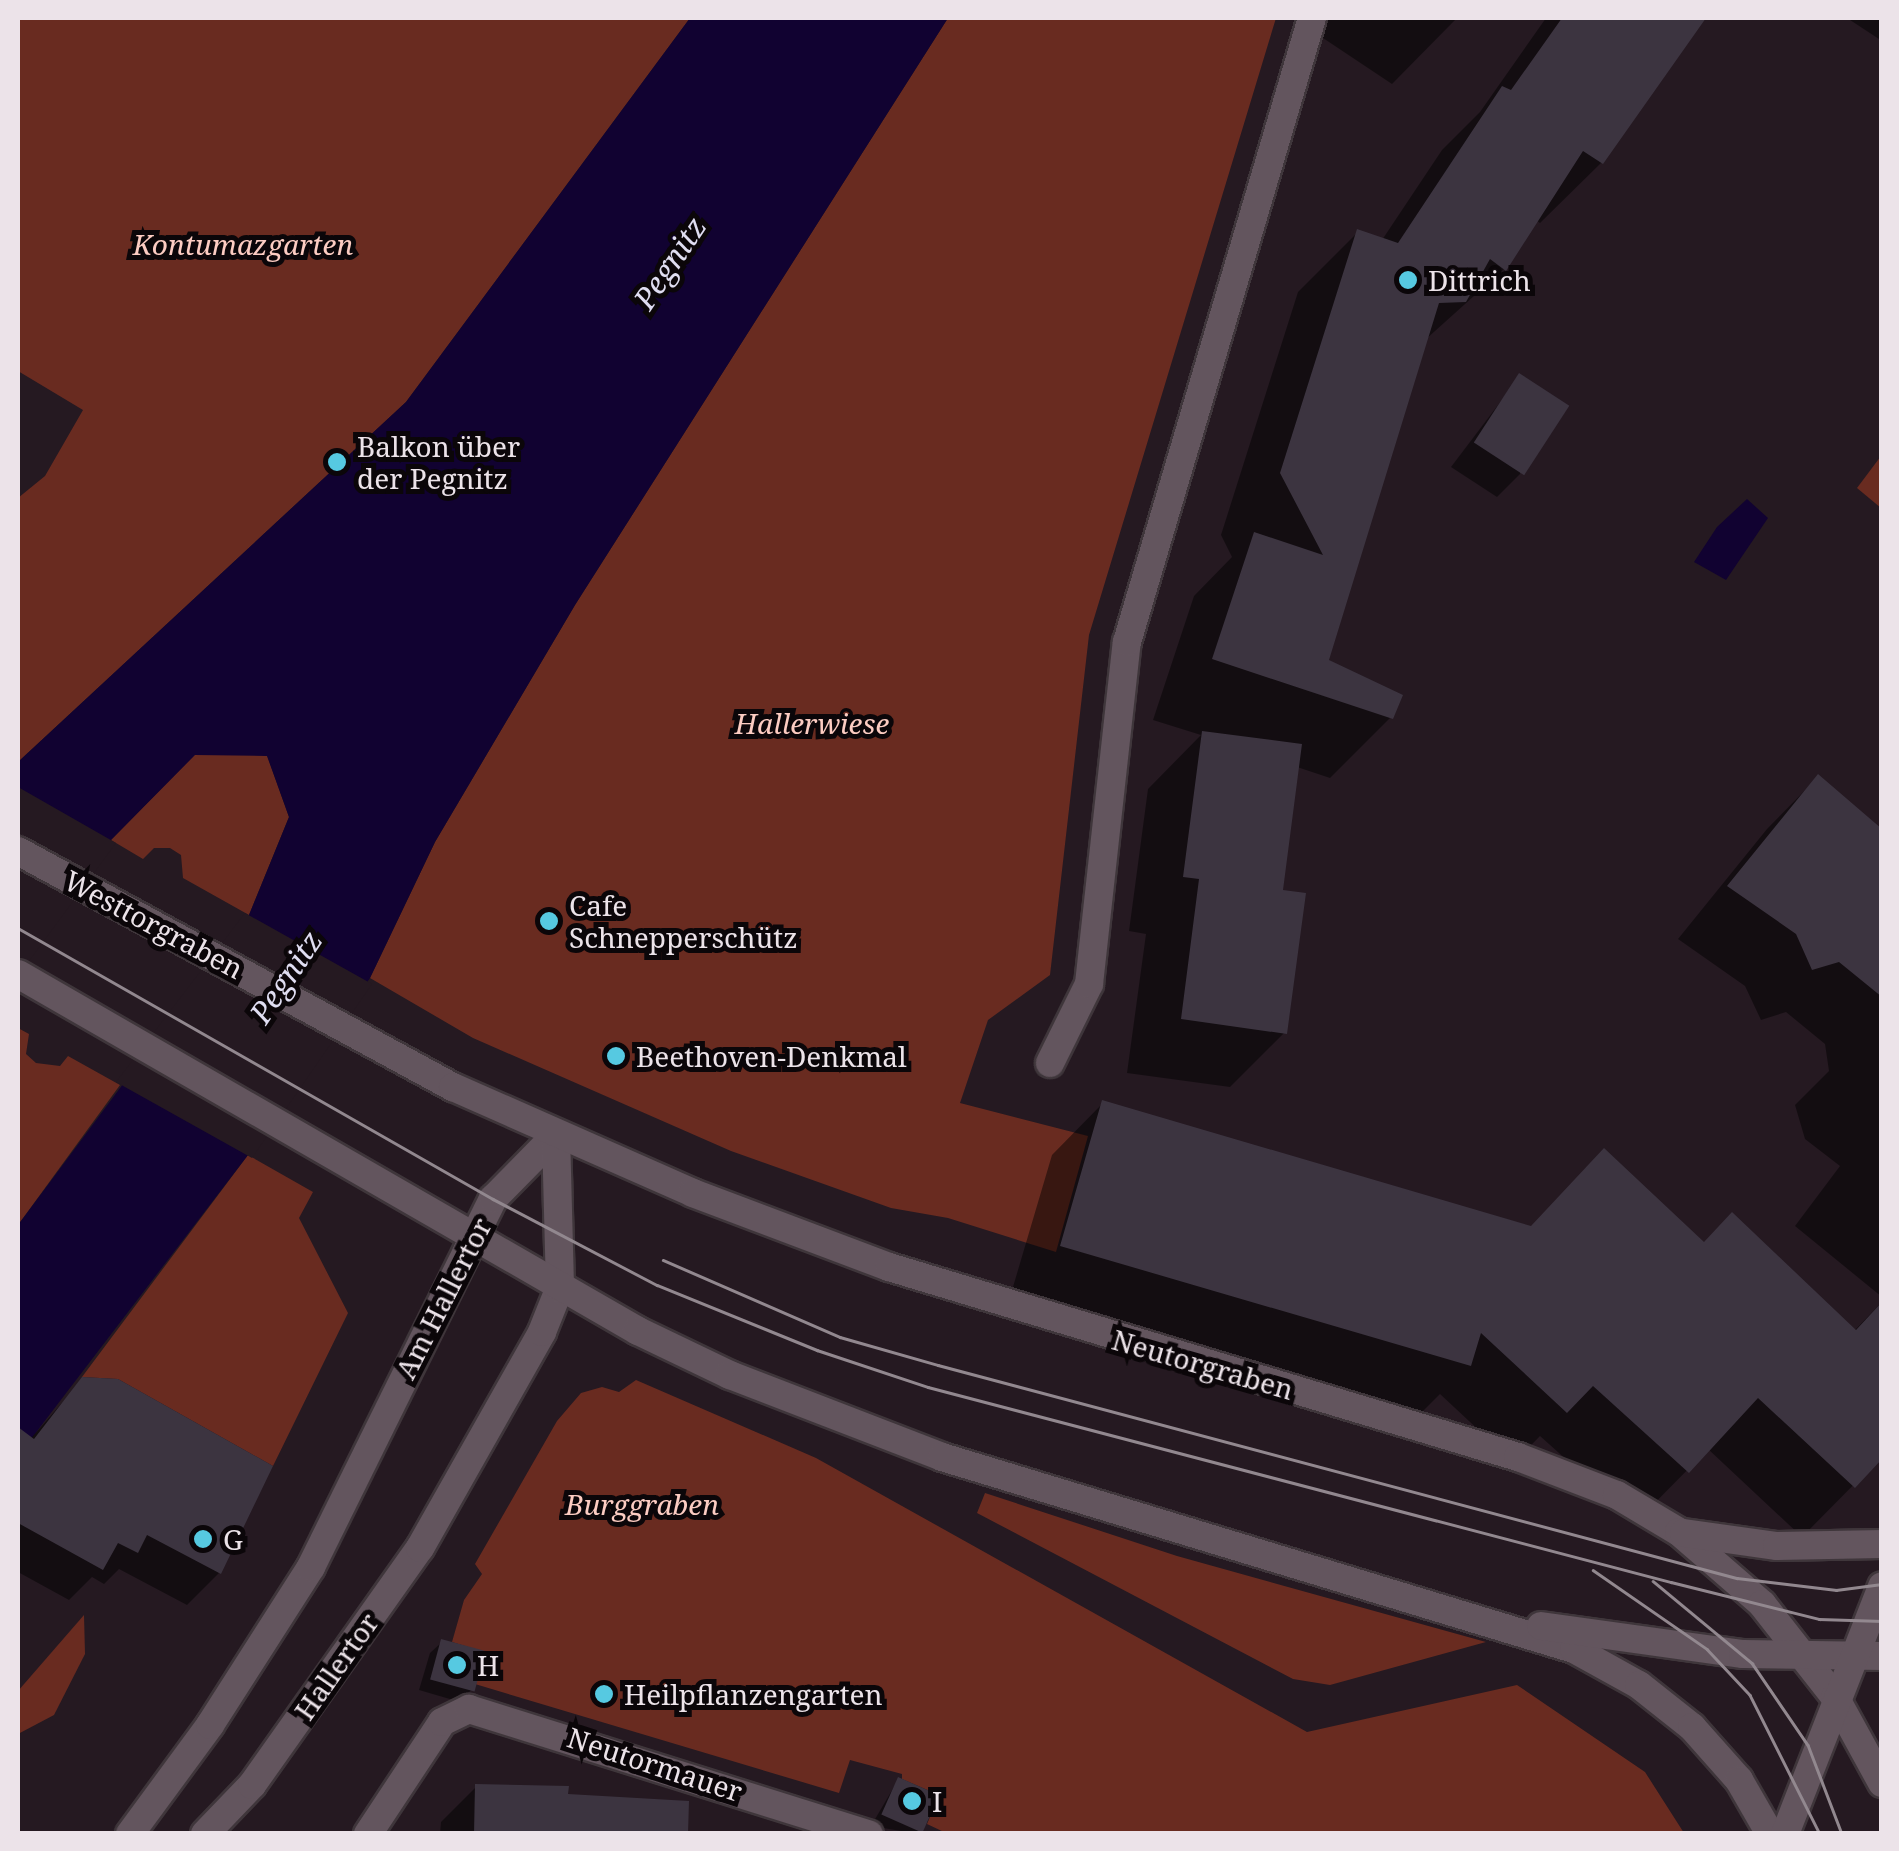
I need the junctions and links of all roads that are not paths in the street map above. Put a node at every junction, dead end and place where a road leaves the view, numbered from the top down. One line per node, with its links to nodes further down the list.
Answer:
1 (1312, 18): 4 (main road)
2 (18, 851): 5 (main road, Westtorgraben)
3 (18, 974): 6 (main road)
4 (1050, 1063)
5 (556, 1135): 6 (main road, Am Hallertor); 7 (main road); 8 (main road, Neutorgraben)
6 (473, 1233): 7 (main road); 17 (main road, Am Hallertor)
7 (560, 1287): 11 (main road); 18 (main road, Hallertor)
8 (1679, 1532): 9 (main road); 13 (main road, Neutorgraben)
9 (1882, 1544)
10 (1882, 1586): 14 (main road)
11 (1485, 1620): 13 (main road); 21 (main road)
12 (1882, 1656): 14 (main road)
13 (1807, 1658): 14 (main road); 15 (main road, Neutorgraben)
14 (1850, 1660): 15 (main road)
15 (1835, 1698): 16 (main road, Neutorgraben); 22 (main road)
16 (1882, 1783)
17 (130, 1834)
18 (205, 1834)
19 (368, 1834): 20 (main road, Neutormauer)
20 (869, 1834)
21 (1770, 1834)
22 (1786, 1834)

